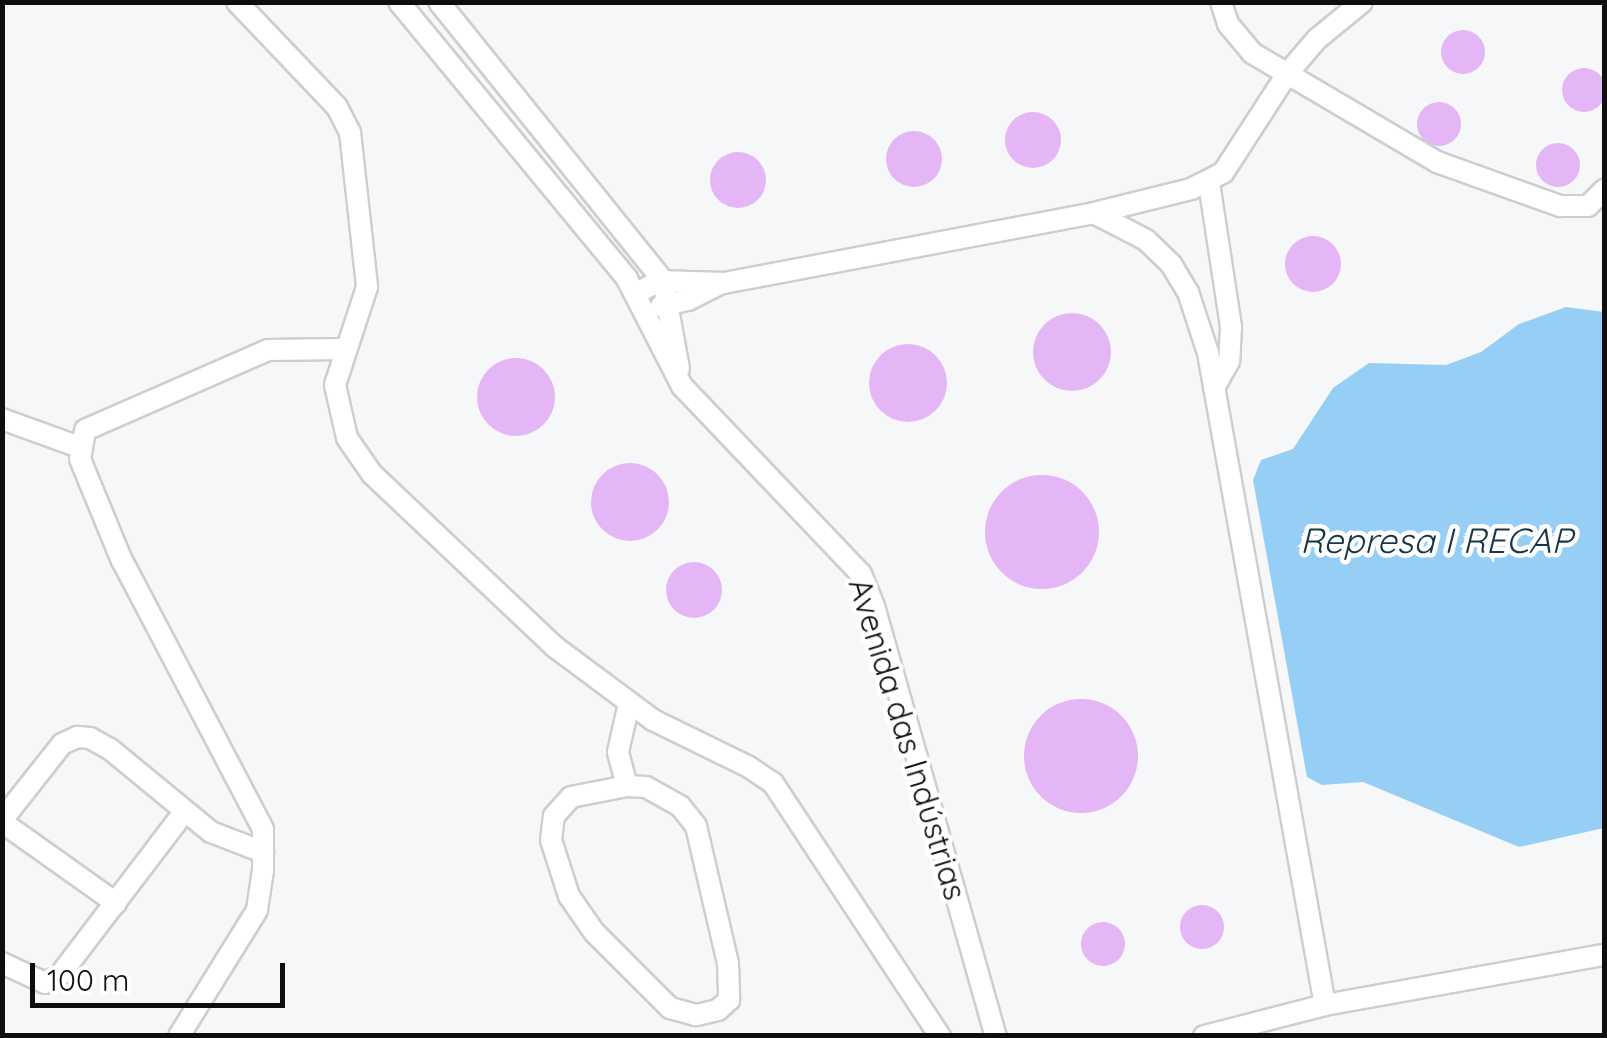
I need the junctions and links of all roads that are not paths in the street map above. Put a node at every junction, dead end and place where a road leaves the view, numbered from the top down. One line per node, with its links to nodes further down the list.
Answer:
1 (237, 2): 14 (lane)
2 (400, 2): 12 (lane, Avenida das Indústrias)
3 (438, 2): 10 (lane)
4 (1221, 2): 6 (lane)
5 (1362, 2): 6 (lane)
6 (1287, 74): 7 (lane); 8 (lane)
7 (1209, 183): 9 (lane); 16 (lane)
8 (1604, 190)
9 (1094, 212): 11 (lane); 16 (lane)
10 (663, 281): 11 (lane); 12 (lane); 13 (lane)
11 (724, 282): 13 (lane)
12 (641, 300): 13 (lane); 15 (lane, Avenida das Indústrias)
13 (670, 305): 15 (lane)
14 (344, 349): 18 (lane); 19 (lane)
15 (682, 386): 30 (lane, Avenida das Indústrias)
16 (1214, 388): 27 (lane)
17 (2, 419): 18 (lane)
18 (82, 448): 23 (lane)
19 (629, 703): 20 (lane); 29 (lane)
20 (627, 786): 20 (lane)
21 (185, 810): 22 (lane); 23 (lane); 24 (lane)
22 (2, 821): 24 (lane)
23 (263, 852): 28 (lane)
24 (116, 903): 26 (lane)
25 (1604, 955): 27 (lane)
26 (2, 964)
27 (1325, 1006): 31 (lane)
28 (179, 1036)
29 (940, 1036)
30 (996, 1036)
31 (1204, 1036)

